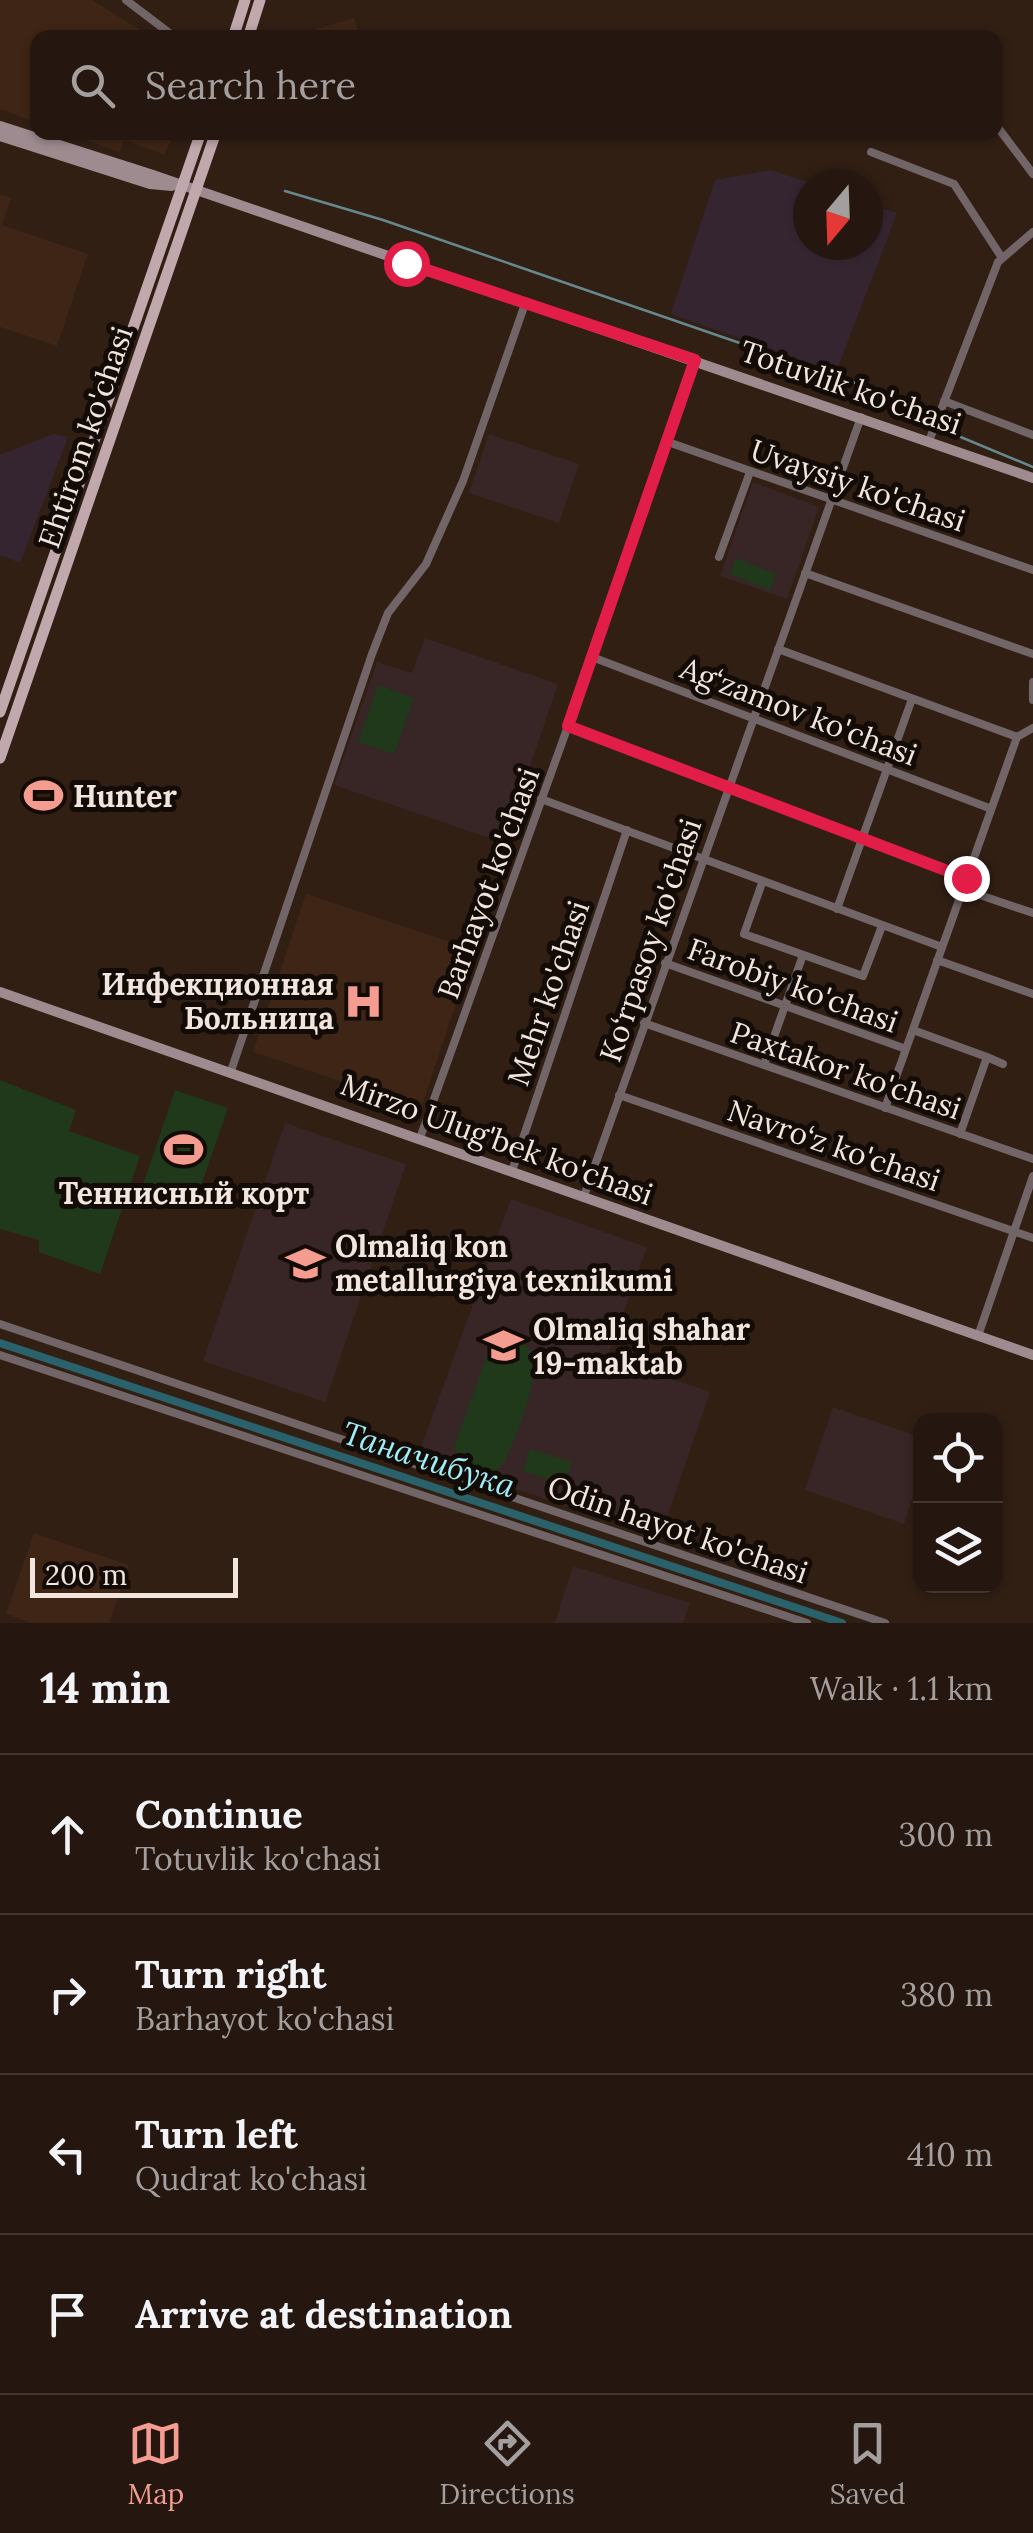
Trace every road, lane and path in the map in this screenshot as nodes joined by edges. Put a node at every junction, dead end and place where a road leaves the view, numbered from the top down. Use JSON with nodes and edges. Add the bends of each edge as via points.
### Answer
{"nodes":[{"id":1,"x":126,"y":0,"type":"edge"},
{"id":2,"x":245,"y":0,"type":"edge"},
{"id":3,"x":260,"y":0,"type":"edge"},
{"id":4,"x":165,"y":30,"type":"edge"},
{"id":5,"x":236,"y":30,"type":"edge"},
{"id":6,"x":251,"y":30,"type":"edge"},
{"id":7,"x":0,"y":126,"type":"edge"},
{"id":8,"x":1003,"y":134,"type":"edge"},
{"id":9,"x":0,"y":136,"type":"edge"},
{"id":10,"x":30,"y":136,"type":"edge"},
{"id":11,"x":41,"y":140,"type":"edge"},
{"id":12,"x":198,"y":140,"type":"edge"},
{"id":13,"x":213,"y":140,"type":"edge"},
{"id":14,"x":871,"y":152,"type":"dead end"},
{"id":15,"x":1033,"y":174,"type":"edge"},
{"id":16,"x":183,"y":188,"type":"junction"},
{"id":17,"x":197,"y":192,"type":"junction"},
{"id":18,"x":1033,"y":232,"type":"edge"},
{"id":19,"x":1002,"y":258,"type":"junction"},
{"id":20,"x":525,"y":304,"type":"junction"},
{"id":21,"x":695,"y":360,"type":"junction"},
{"id":22,"x":944,"y":404,"type":"junction"},
{"id":23,"x":860,"y":417,"type":"junction"},
{"id":24,"x":1033,"y":435,"type":"edge"},
{"id":25,"x":930,"y":441,"type":"junction"},
{"id":26,"x":668,"y":442,"type":"junction"},
{"id":27,"x":750,"y":472,"type":"junction"},
{"id":28,"x":1033,"y":478,"type":"edge"},
{"id":29,"x":830,"y":501,"type":"junction"},
{"id":30,"x":719,"y":557,"type":"dead end"},
{"id":31,"x":1033,"y":570,"type":"edge"},
{"id":32,"x":805,"y":573,"type":"junction"},
{"id":33,"x":778,"y":649,"type":"junction"},
{"id":34,"x":1033,"y":654,"type":"edge"},
{"id":35,"x":592,"y":657,"type":"junction"},
{"id":36,"x":1033,"y":682,"type":"edge"},
{"id":37,"x":912,"y":699,"type":"junction"},
{"id":38,"x":1033,"y":700,"type":"edge"},
{"id":39,"x":0,"y":712,"type":"edge"},
{"id":40,"x":753,"y":718,"type":"junction"},
{"id":41,"x":568,"y":726,"type":"junction"},
{"id":42,"x":1033,"y":728,"type":"edge"},
{"id":43,"x":1017,"y":737,"type":"junction"},
{"id":44,"x":0,"y":758,"type":"edge"},
{"id":45,"x":888,"y":768,"type":"junction"},
{"id":46,"x":728,"y":787,"type":"junction"},
{"id":47,"x":542,"y":799,"type":"junction"},
{"id":48,"x":989,"y":808,"type":"junction"},
{"id":49,"x":627,"y":830,"type":"junction"},
{"id":50,"x":862,"y":836,"type":"junction"},
{"id":51,"x":702,"y":860,"type":"junction"},
{"id":52,"x":966,"y":878,"type":"junction"},
{"id":53,"x":762,"y":883,"type":"junction"},
{"id":54,"x":962,"y":888,"type":"junction"},
{"id":55,"x":836,"y":909,"type":"junction"},
{"id":56,"x":1033,"y":913,"type":"edge"},
{"id":57,"x":882,"y":926,"type":"junction"},
{"id":58,"x":942,"y":948,"type":"junction"},
{"id":59,"x":802,"y":955,"type":"junction"},
{"id":60,"x":937,"y":960,"type":"junction"},
{"id":61,"x":665,"y":963,"type":"junction"},
{"id":62,"x":0,"y":992,"type":"edge"},
{"id":63,"x":1033,"y":994,"type":"edge"},
{"id":64,"x":786,"y":1005,"type":"junction"},
{"id":65,"x":644,"y":1023,"type":"junction"},
{"id":66,"x":912,"y":1030,"type":"junction"},
{"id":67,"x":906,"y":1049,"type":"junction"},
{"id":68,"x":986,"y":1058,"type":"junction"},
{"id":69,"x":1003,"y":1064,"type":"dead end"},
{"id":70,"x":764,"y":1065,"type":"junction"},
{"id":71,"x":232,"y":1071,"type":"junction"},
{"id":72,"x":620,"y":1095,"type":"junction"},
{"id":73,"x":885,"y":1108,"type":"junction"},
{"id":74,"x":960,"y":1134,"type":"junction"},
{"id":75,"x":420,"y":1138,"type":"junction"},
{"id":76,"x":1033,"y":1159,"type":"edge"},
{"id":77,"x":512,"y":1171,"type":"junction"},
{"id":78,"x":1033,"y":1176,"type":"edge"},
{"id":79,"x":584,"y":1196,"type":"junction"},
{"id":80,"x":1014,"y":1231,"type":"junction"},
{"id":81,"x":1033,"y":1238,"type":"edge"},
{"id":82,"x":0,"y":1324,"type":"edge"},
{"id":83,"x":978,"y":1336,"type":"junction"},
{"id":84,"x":0,"y":1355,"type":"edge"},
{"id":85,"x":1033,"y":1355,"type":"edge"},
{"id":86,"x":807,"y":1623,"type":"edge"},
{"id":87,"x":886,"y":1623,"type":"edge"}],
"edges":[{"from":1,"to":4,"type":"street"},
{"from":2,"to":5,"type":"main road"},
{"from":3,"to":6,"type":"main road"},
{"from":7,"to":10,"type":"main road"},
{"from":8,"to":15,"type":"street"},
{"from":9,"to":16,"type":"main road","via":[[150,184]]},
{"from":11,"to":16,"type":"main road"},
{"from":12,"to":16,"type":"main road","name":"Ehtirom ko'chasi"},
{"from":13,"to":17,"type":"main road","name":"Ehtirom ko'chasi"},
{"from":14,"to":19,"type":"street","via":[[954,184]]},
{"from":16,"to":17,"type":"main road","name":"Totuvlik ko'chasi"},
{"from":16,"to":39,"type":"main road","name":"Ehtirom ko'chasi"},
{"from":17,"to":20,"type":"main road","name":"Totuvlik ko'chasi"},
{"from":17,"to":44,"type":"main road","name":"Ehtirom ko'chasi"},
{"from":18,"to":19,"type":"street"},
{"from":19,"to":22,"type":"street"},
{"from":20,"to":21,"type":"main road","name":"Totuvlik ko'chasi"},
{"from":20,"to":71,"type":"street","via":[[426,564],[388,614],[372,654]]},
{"from":21,"to":23,"type":"main road","name":"Totuvlik ko'chasi"},
{"from":21,"to":26,"type":"street","name":"Barhayot ko'chasi"},
{"from":22,"to":24,"type":"street"},
{"from":22,"to":25,"type":"street"},
{"from":23,"to":25,"type":"main road","name":"Totuvlik ko'chasi"},
{"from":23,"to":29,"type":"street","name":"Ko‘rpasoy ko'chasi"},
{"from":25,"to":28,"type":"main road","name":"Totuvlik ko'chasi"},
{"from":26,"to":27,"type":"street","name":"Uvaysiy ko'chasi"},
{"from":26,"to":35,"type":"street","name":"Barhayot ko'chasi"},
{"from":27,"to":29,"type":"street","name":"Uvaysiy ko'chasi"},
{"from":27,"to":30,"type":"street"},
{"from":29,"to":31,"type":"street","name":"Uvaysiy ko'chasi"},
{"from":29,"to":32,"type":"street","name":"Ko‘rpasoy ko'chasi"},
{"from":32,"to":33,"type":"street","name":"Ko‘rpasoy ko'chasi"},
{"from":32,"to":34,"type":"street"},
{"from":33,"to":37,"type":"street"},
{"from":33,"to":40,"type":"street","name":"Ko‘rpasoy ko'chasi"},
{"from":35,"to":40,"type":"street","name":"Ag‘zamov ko'chasi"},
{"from":35,"to":41,"type":"street","name":"Barhayot ko'chasi"},
{"from":36,"to":38,"type":"street"},
{"from":37,"to":43,"type":"street"},
{"from":37,"to":45,"type":"street"},
{"from":40,"to":45,"type":"street","name":"Ag‘zamov ko'chasi"},
{"from":40,"to":46,"type":"street","name":"Ko‘rpasoy ko'chasi"},
{"from":41,"to":46,"type":"street"},
{"from":41,"to":47,"type":"street","name":"Barhayot ko'chasi"},
{"from":42,"to":43,"type":"street"},
{"from":43,"to":48,"type":"street"},
{"from":45,"to":48,"type":"street","name":"Ag‘zamov ko'chasi"},
{"from":45,"to":50,"type":"street"},
{"from":46,"to":50,"type":"street"},
{"from":46,"to":51,"type":"street","name":"Ko‘rpasoy ko'chasi"},
{"from":47,"to":49,"type":"street"},
{"from":47,"to":75,"type":"street","name":"Barhayot ko'chasi"},
{"from":48,"to":52,"type":"street"},
{"from":49,"to":51,"type":"street"},
{"from":49,"to":77,"type":"street","name":"Mehr ko'chasi"},
{"from":50,"to":52,"type":"street"},
{"from":50,"to":55,"type":"street"},
{"from":51,"to":53,"type":"street"},
{"from":51,"to":61,"type":"street","name":"Ko‘rpasoy ko'chasi"},
{"from":52,"to":54,"type":"street"},
{"from":53,"to":55,"type":"street"},
{"from":53,"to":59,"type":"street","via":[[744,934]]},
{"from":54,"to":56,"type":"street"},
{"from":54,"to":58,"type":"street"},
{"from":55,"to":57,"type":"street"},
{"from":57,"to":58,"type":"street"},
{"from":57,"to":59,"type":"street","via":[[864,976]]},
{"from":58,"to":60,"type":"street"},
{"from":59,"to":64,"type":"street"},
{"from":60,"to":63,"type":"street"},
{"from":60,"to":66,"type":"street"},
{"from":61,"to":64,"type":"street","name":"Farobiy ko'chasi"},
{"from":61,"to":65,"type":"street","name":"Ko‘rpasoy ko'chasi"},
{"from":62,"to":71,"type":"main road","name":"Mirzo Ulug'bek ko'chasi"},
{"from":64,"to":67,"type":"street","name":"Farobiy ko'chasi"},
{"from":64,"to":70,"type":"street"},
{"from":65,"to":70,"type":"street","name":"Paxtakor ko'chasi"},
{"from":65,"to":72,"type":"street","name":"Ko‘rpasoy ko'chasi"},
{"from":66,"to":67,"type":"street"},
{"from":66,"to":68,"type":"street"},
{"from":67,"to":73,"type":"street"},
{"from":68,"to":69,"type":"street"},
{"from":68,"to":74,"type":"street"},
{"from":70,"to":73,"type":"street","name":"Paxtakor ko'chasi"},
{"from":71,"to":75,"type":"main road","name":"Mirzo Ulug'bek ko'chasi"},
{"from":72,"to":79,"type":"street","name":"Ko‘rpasoy ko'chasi"},
{"from":72,"to":80,"type":"street","name":"Navro‘z ko'chasi"},
{"from":73,"to":74,"type":"street","name":"Paxtakor ko'chasi"},
{"from":74,"to":76,"type":"street","name":"Paxtakor ko'chasi"},
{"from":75,"to":77,"type":"main road","name":"Mirzo Ulug'bek ko'chasi"},
{"from":77,"to":79,"type":"main road","name":"Mirzo Ulug'bek ko'chasi"},
{"from":78,"to":80,"type":"street"},
{"from":79,"to":83,"type":"main road","name":"Mirzo Ulug'bek ko'chasi"},
{"from":80,"to":81,"type":"street","name":"Navro‘z ko'chasi"},
{"from":80,"to":83,"type":"street"},
{"from":82,"to":87,"type":"street","name":"Odin hayot ko'chasi"},
{"from":83,"to":85,"type":"main road","name":"Mirzo Ulug'bek ko'chasi"},
{"from":84,"to":86,"type":"street","name":"Odin hayot ko'chasi"}]}
